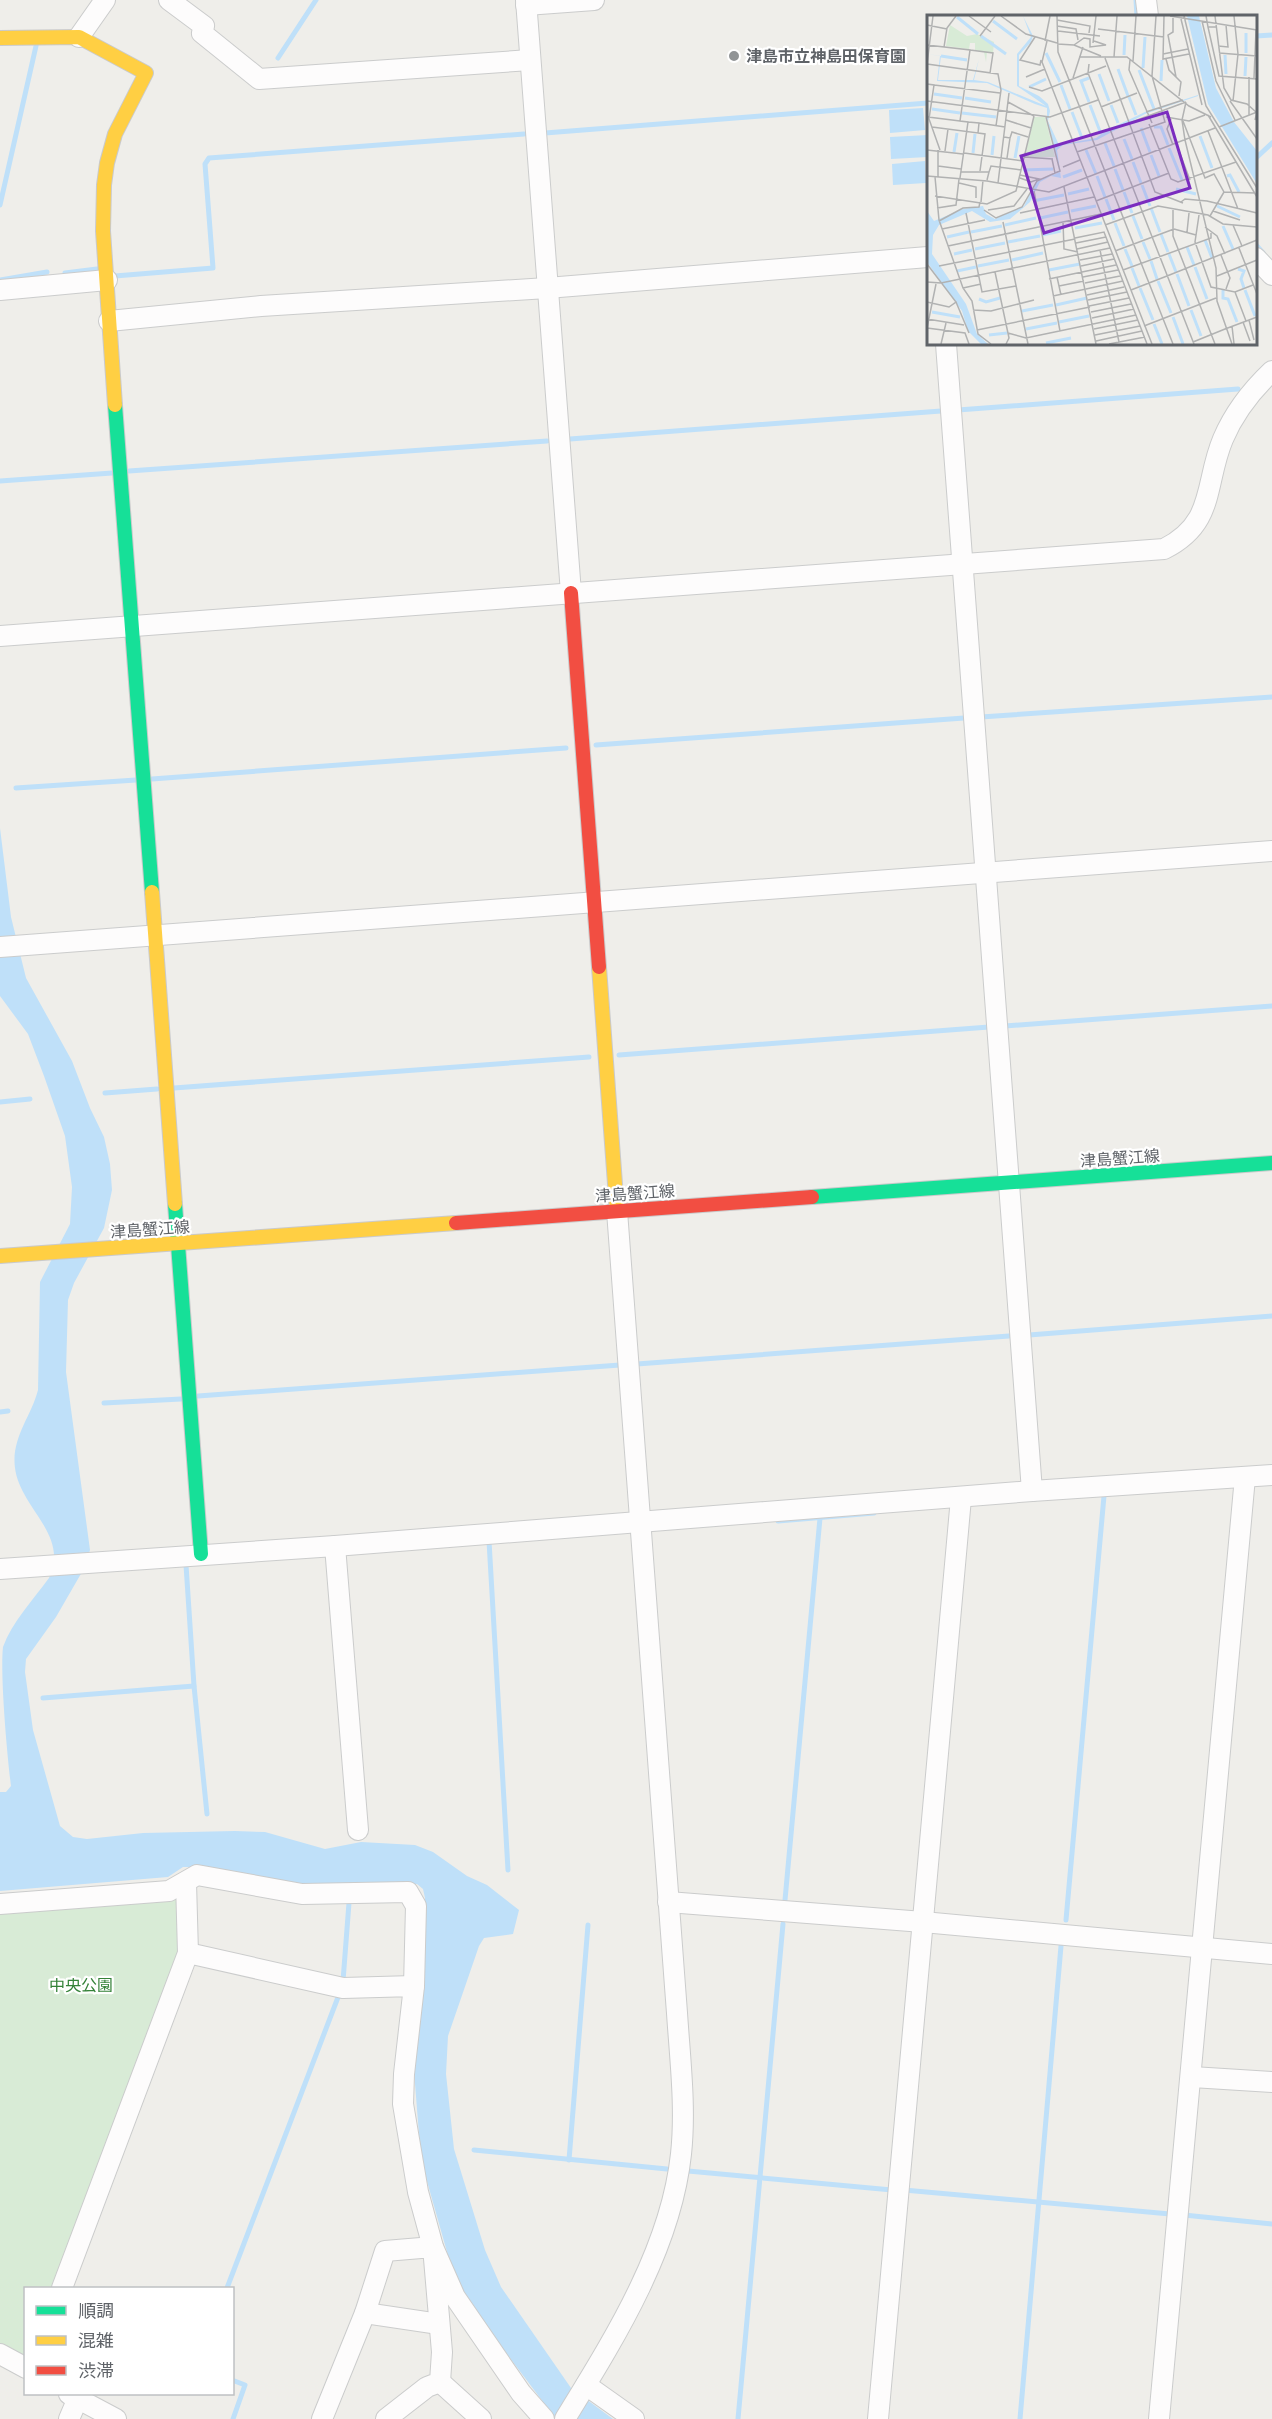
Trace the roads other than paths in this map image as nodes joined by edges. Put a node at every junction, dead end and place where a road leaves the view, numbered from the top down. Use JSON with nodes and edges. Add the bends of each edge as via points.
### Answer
{"nodes":[{"id":1,"x":105,"y":0,"type":"edge"},
{"id":2,"x":169,"y":0,"type":"edge"},
{"id":3,"x":594,"y":0,"type":"edge"},
{"id":4,"x":1146,"y":0,"type":"edge"},
{"id":5,"x":526,"y":2,"type":"edge"},
{"id":6,"x":1148,"y":15,"type":"edge"},
{"id":7,"x":79,"y":37,"type":"junction"},
{"id":8,"x":0,"y":38,"type":"edge"},
{"id":9,"x":530,"y":60,"type":"junction"},
{"id":10,"x":927,"y":257,"type":"edge"},
{"id":11,"x":1257,"y":259,"type":"edge"},
{"id":12,"x":1272,"y":275,"type":"edge"},
{"id":13,"x":107,"y":280,"type":"junction"},
{"id":14,"x":547,"y":288,"type":"junction"},
{"id":15,"x":0,"y":290,"type":"edge"},
{"id":16,"x":109,"y":321,"type":"junction"},
{"id":17,"x":946,"y":345,"type":"edge"},
{"id":18,"x":1272,"y":371,"type":"edge"},
{"id":19,"x":961,"y":565,"type":"junction"},
{"id":20,"x":571,"y":593,"type":"junction"},
{"id":21,"x":132,"y":626,"type":"junction"},
{"id":22,"x":0,"y":636,"type":"edge"},
{"id":23,"x":1272,"y":851,"type":"edge"},
{"id":24,"x":985,"y":873,"type":"junction"},
{"id":25,"x":594,"y":902,"type":"junction"},
{"id":26,"x":153,"y":933,"type":"junction"},
{"id":27,"x":0,"y":946,"type":"edge"},
{"id":28,"x":1272,"y":1163,"type":"edge"},
{"id":29,"x":1008,"y":1182,"type":"junction"},
{"id":30,"x":617,"y":1211,"type":"junction"},
{"id":31,"x":179,"y":1243,"type":"junction"},
{"id":32,"x":0,"y":1256,"type":"edge"},
{"id":33,"x":1272,"y":1475,"type":"edge"},
{"id":34,"x":1244,"y":1483,"type":"junction"},
{"id":35,"x":1032,"y":1491,"type":"junction"},
{"id":36,"x":961,"y":1503,"type":"junction"},
{"id":37,"x":639,"y":1521,"type":"junction"},
{"id":38,"x":335,"y":1546,"type":"junction"},
{"id":39,"x":201,"y":1554,"type":"junction"},
{"id":40,"x":0,"y":1569,"type":"edge"},
{"id":41,"x":358,"y":1830,"type":"dead end"},
{"id":42,"x":186,"y":1882,"type":"junction"},
{"id":43,"x":668,"y":1902,"type":"junction"},
{"id":44,"x":0,"y":1904,"type":"edge"},
{"id":45,"x":923,"y":1922,"type":"junction"},
{"id":46,"x":1202,"y":1948,"type":"junction"},
{"id":47,"x":188,"y":1953,"type":"junction"},
{"id":48,"x":1272,"y":1954,"type":"edge"},
{"id":49,"x":414,"y":1986,"type":"junction"},
{"id":50,"x":1192,"y":2076,"type":"junction"},
{"id":51,"x":1272,"y":2082,"type":"edge"},
{"id":52,"x":433,"y":2247,"type":"junction"},
{"id":53,"x":63,"y":2287,"type":"edge"},
{"id":54,"x":366,"y":2313,"type":"junction"},
{"id":55,"x":439,"y":2324,"type":"junction"},
{"id":56,"x":0,"y":2354,"type":"edge"},
{"id":57,"x":24,"y":2367,"type":"edge"},
{"id":58,"x":440,"y":2382,"type":"junction"},
{"id":59,"x":585,"y":2387,"type":"junction"},
{"id":60,"x":74,"y":2396,"type":"edge"},
{"id":61,"x":69,"y":2419,"type":"edge"},
{"id":62,"x":116,"y":2419,"type":"edge"},
{"id":63,"x":322,"y":2419,"type":"edge"},
{"id":64,"x":386,"y":2419,"type":"edge"},
{"id":65,"x":481,"y":2419,"type":"edge"},
{"id":66,"x":544,"y":2419,"type":"edge"},
{"id":67,"x":565,"y":2419,"type":"edge"},
{"id":68,"x":634,"y":2419,"type":"edge"},
{"id":69,"x":878,"y":2419,"type":"edge"},
{"id":70,"x":1160,"y":2419,"type":"edge"}],
"edges":[{"from":1,"to":7,"type":"street"},
{"from":2,"to":9,"type":"street","via":[[204,26],[202,33],[260,79]]},
{"from":3,"to":5,"type":"street"},
{"from":4,"to":6,"type":"street"},
{"from":5,"to":9,"type":"street"},
{"from":7,"to":8,"type":"street"},
{"from":7,"to":13,"type":"street","via":[[146,73],[112,142],[105,168]]},
{"from":9,"to":14,"type":"street"},
{"from":10,"to":14,"type":"street"},
{"from":11,"to":12,"type":"street"},
{"from":13,"to":15,"type":"street"},
{"from":13,"to":16,"type":"street"},
{"from":14,"to":16,"type":"street","via":[[261,306]]},
{"from":14,"to":20,"type":"street"},
{"from":16,"to":21,"type":"street"},
{"from":17,"to":19,"type":"street"},
{"from":18,"to":19,"type":"street","via":[[1250,392],[1223,439],[1204,510],[1182,540],[1164,549]]},
{"from":19,"to":20,"type":"street"},
{"from":19,"to":24,"type":"street"},
{"from":20,"to":21,"type":"street"},
{"from":20,"to":25,"type":"street"},
{"from":21,"to":22,"type":"street"},
{"from":21,"to":26,"type":"street"},
{"from":23,"to":24,"type":"street"},
{"from":24,"to":25,"type":"street"},
{"from":24,"to":29,"type":"street"},
{"from":25,"to":26,"type":"street"},
{"from":25,"to":30,"type":"street"},
{"from":26,"to":27,"type":"street"},
{"from":26,"to":31,"type":"street"},
{"from":28,"to":29,"type":"street","name":"津島蟹江線"},
{"from":29,"to":30,"type":"street","name":"津島蟹江線"},
{"from":29,"to":35,"type":"street"},
{"from":30,"to":31,"type":"street","name":"津島蟹江線"},
{"from":30,"to":37,"type":"street"},
{"from":31,"to":32,"type":"street","name":"津島蟹江線"},
{"from":31,"to":39,"type":"street"},
{"from":33,"to":34,"type":"street"},
{"from":34,"to":35,"type":"street"},
{"from":34,"to":46,"type":"street"},
{"from":35,"to":36,"type":"street"},
{"from":36,"to":37,"type":"street"},
{"from":36,"to":45,"type":"street"},
{"from":37,"to":38,"type":"street"},
{"from":37,"to":43,"type":"street"},
{"from":38,"to":39,"type":"street"},
{"from":38,"to":41,"type":"street"},
{"from":39,"to":40,"type":"street"},
{"from":42,"to":44,"type":"street","via":[[168,1891]]},
{"from":42,"to":47,"type":"street"},
{"from":42,"to":49,"type":"street","via":[[197,1875],[302,1894],[408,1892],[416,1906]]},
{"from":43,"to":45,"type":"street"},
{"from":43,"to":59,"type":"street","via":[[680,2060],[681,2154],[661,2240],[644,2280]]},
{"from":45,"to":46,"type":"street"},
{"from":45,"to":69,"type":"street"},
{"from":46,"to":48,"type":"street"},
{"from":46,"to":50,"type":"street"},
{"from":47,"to":49,"type":"street","via":[[342,1988]]},
{"from":47,"to":53,"type":"street"},
{"from":49,"to":52,"type":"street","via":[[403,2104],[418,2192]]},
{"from":50,"to":51,"type":"street"},
{"from":50,"to":70,"type":"street"},
{"from":52,"to":54,"type":"street","via":[[385,2251]]},
{"from":52,"to":55,"type":"street"},
{"from":52,"to":66,"type":"street","via":[[455,2296],[521,2393]]},
{"from":54,"to":55,"type":"street"},
{"from":54,"to":63,"type":"street"},
{"from":55,"to":58,"type":"street"},
{"from":56,"to":57,"type":"street"},
{"from":58,"to":64,"type":"street","via":[[427,2387]]},
{"from":58,"to":65,"type":"street"},
{"from":59,"to":67,"type":"street"},
{"from":59,"to":68,"type":"street"},
{"from":60,"to":61,"type":"street"},
{"from":60,"to":62,"type":"street"}]}
